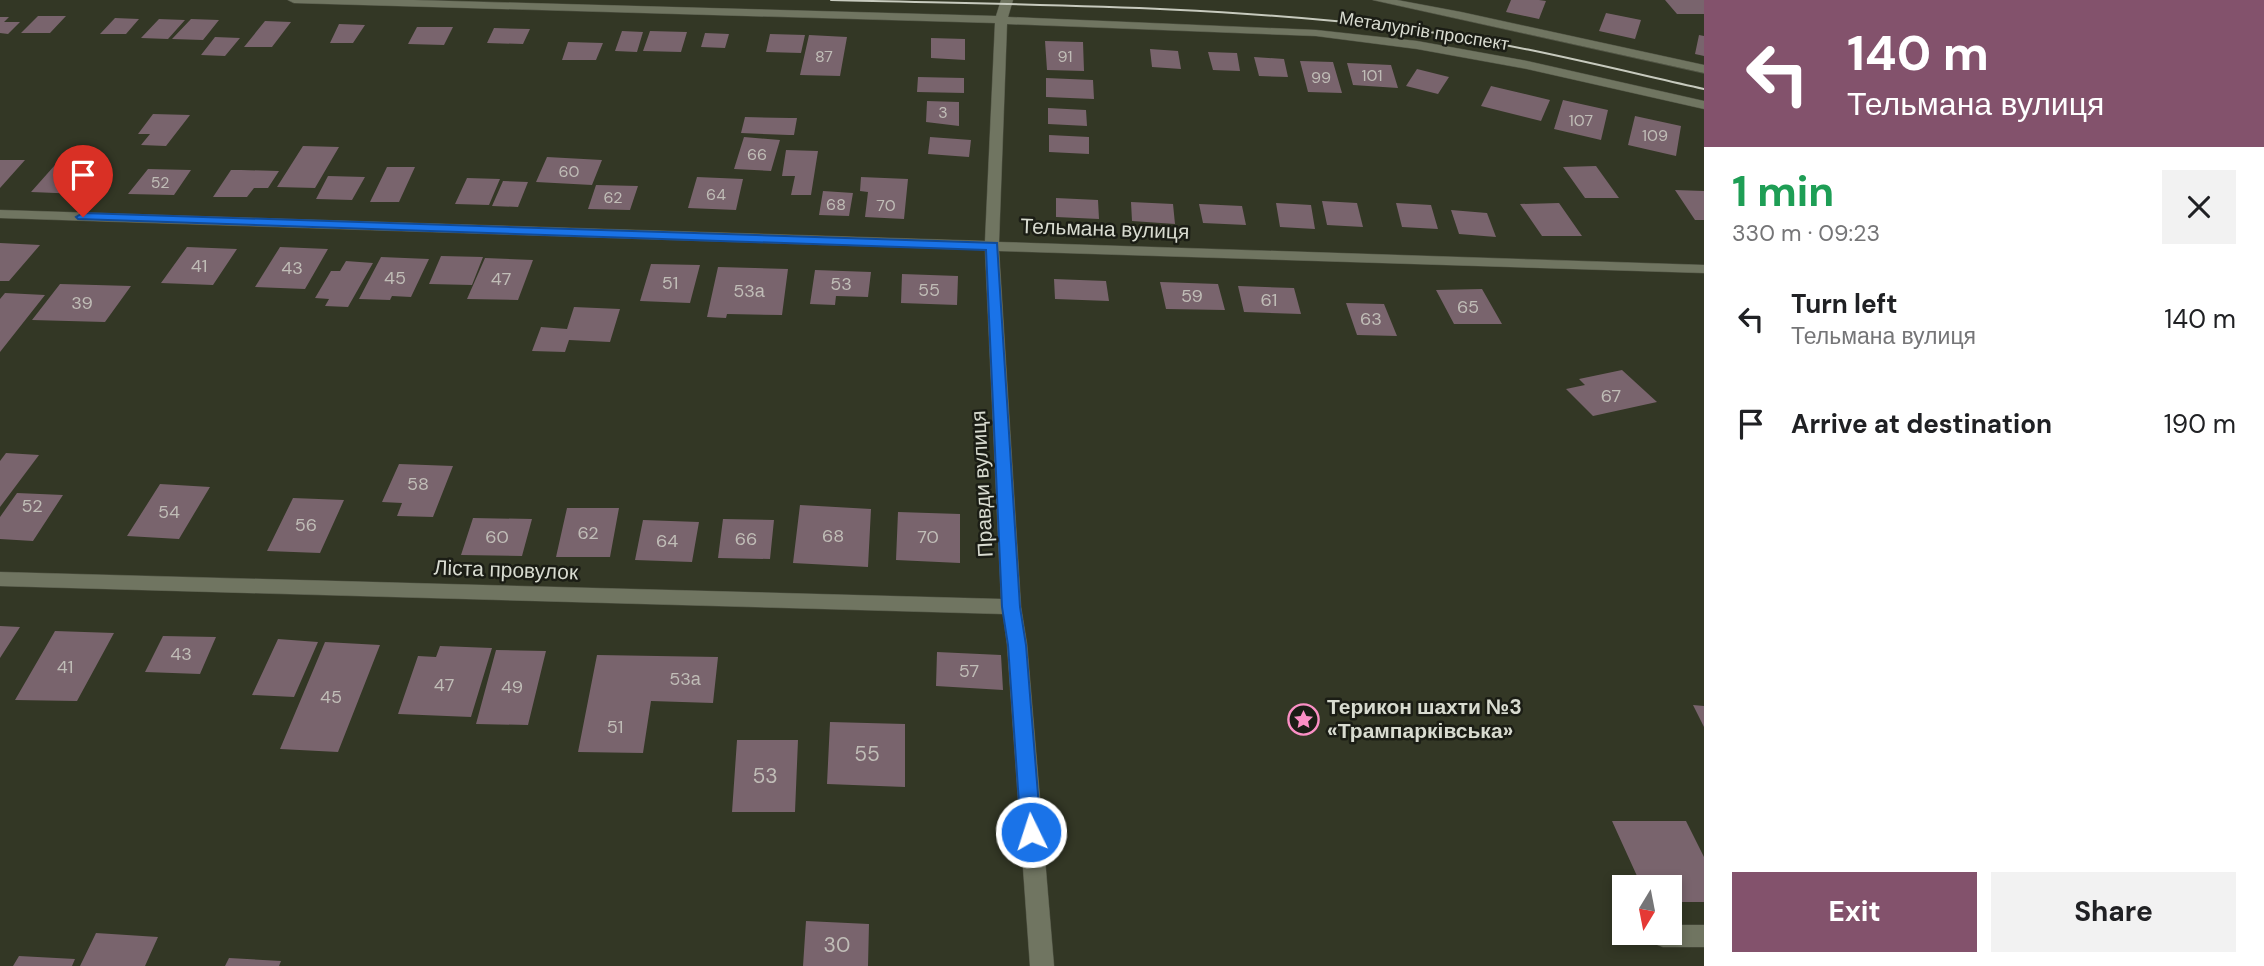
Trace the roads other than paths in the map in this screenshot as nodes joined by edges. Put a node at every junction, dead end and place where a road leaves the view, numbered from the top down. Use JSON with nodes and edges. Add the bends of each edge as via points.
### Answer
{"nodes":[{"id":1,"x":294,"y":0,"type":"edge"},
{"id":2,"x":1007,"y":0,"type":"edge"},
{"id":3,"x":1379,"y":0,"type":"edge"},
{"id":4,"x":1001,"y":20,"type":"junction"},
{"id":5,"x":1704,"y":69,"type":"edge"},
{"id":6,"x":1704,"y":105,"type":"edge"},
{"id":7,"x":0,"y":214,"type":"edge"},
{"id":8,"x":992,"y":246,"type":"junction"},
{"id":9,"x":1704,"y":269,"type":"edge"},
{"id":10,"x":0,"y":579,"type":"edge"},
{"id":11,"x":1011,"y":607,"type":"junction"},
{"id":12,"x":1682,"y":936,"type":"edge"},
{"id":13,"x":1704,"y":936,"type":"edge"},
{"id":14,"x":1042,"y":966,"type":"edge"}],
"edges":[{"from":1,"to":4,"type":"street","name":"Металургів проспект"},
{"from":2,"to":4,"type":"street","name":"Правди вулиця"},
{"from":3,"to":5,"type":"street"},
{"from":4,"to":6,"type":"street","name":"Металургів проспект","via":[[1316,33],[1418,45]]},
{"from":4,"to":8,"type":"street","name":"Правди вулиця"},
{"from":7,"to":8,"type":"street","name":"Тельмана вулиця"},
{"from":8,"to":9,"type":"street","name":"Тельмана вулиця"},
{"from":8,"to":11,"type":"street","name":"Правди вулиця"},
{"from":10,"to":11,"type":"street","name":"Ліста провулок"},
{"from":11,"to":14,"type":"street","name":"Правди вулиця"},
{"from":12,"to":13,"type":"street"}]}
